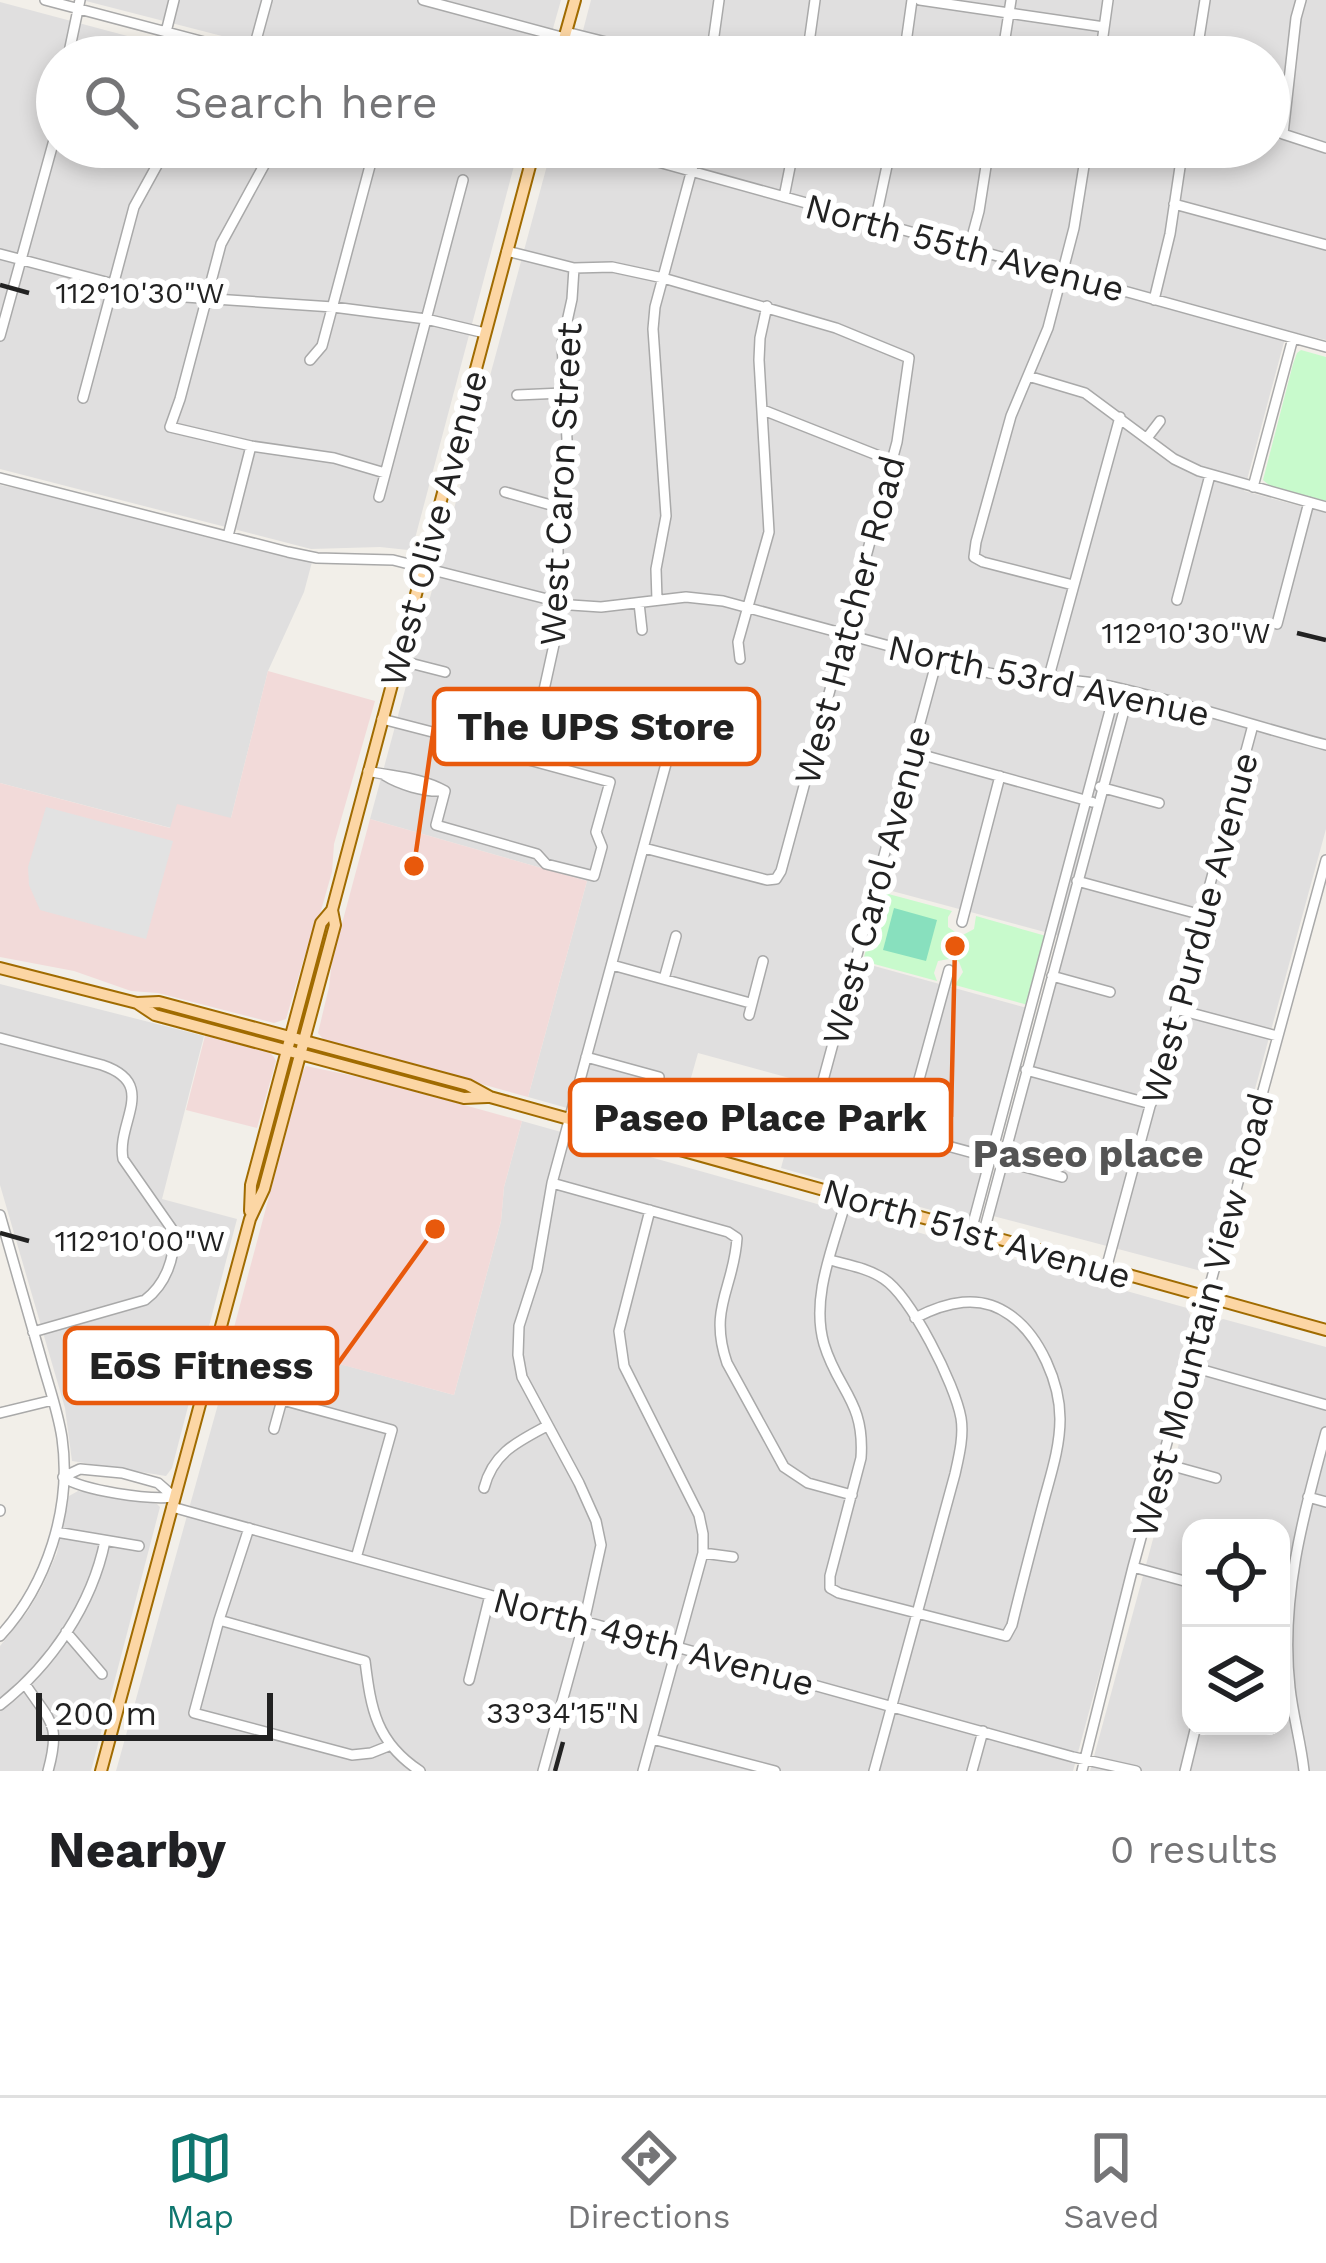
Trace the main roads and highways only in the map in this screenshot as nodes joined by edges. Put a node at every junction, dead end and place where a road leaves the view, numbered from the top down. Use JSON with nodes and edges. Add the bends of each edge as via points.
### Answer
{"nodes":[{"id":1,"x":575,"y":0,"type":"edge"},
{"id":2,"x":565,"y":36,"type":"edge"},
{"id":3,"x":529,"y":168,"type":"edge"},
{"id":4,"x":332,"y":910,"type":"junction"},
{"id":5,"x":0,"y":968,"type":"edge"},
{"id":6,"x":137,"y":1003,"type":"junction"},
{"id":7,"x":290,"y":1035,"type":"junction"},
{"id":8,"x":305,"y":1039,"type":"junction"},
{"id":9,"x":286,"y":1050,"type":"junction"},
{"id":10,"x":301,"y":1054,"type":"junction"},
{"id":11,"x":490,"y":1097,"type":"junction"},
{"id":12,"x":250,"y":1219,"type":"junction"},
{"id":13,"x":1325,"y":1327,"type":"edge"},
{"id":14,"x":101,"y":1771,"type":"edge"}],
"edges":[{"from":1,"to":2,"type":"main road"},
{"from":3,"to":4,"type":"main road","name":"West Olive Avenue"},
{"from":4,"to":7,"type":"main road","name":"West Olive Avenue","via":[[321,923]]},
{"from":4,"to":8,"type":"main road","name":"West Olive Avenue","via":[[335,925]]},
{"from":5,"to":6,"type":"main road","name":"North 51st Avenue"},
{"from":6,"to":7,"type":"main road","name":"North 51st Avenue"},
{"from":6,"to":9,"type":"main road","name":"North 51st Avenue","via":[[155,1015]]},
{"from":7,"to":8,"type":"main road","name":"North 51st Avenue"},
{"from":7,"to":9,"type":"main road","name":"West Olive Avenue"},
{"from":8,"to":10,"type":"main road","name":"West Olive Avenue"},
{"from":8,"to":11,"type":"main road","name":"North 51st Avenue"},
{"from":9,"to":10,"type":"main road","name":"North 51st Avenue"},
{"from":9,"to":12,"type":"main road","name":"West Olive Avenue","via":[[251,1185]]},
{"from":10,"to":11,"type":"main road","name":"North 51st Avenue","via":[[464,1098]]},
{"from":10,"to":12,"type":"main road","name":"West Olive Avenue"},
{"from":11,"to":13,"type":"main road","name":"North 51st Avenue"},
{"from":12,"to":14,"type":"main road","name":"West Olive Avenue"}]}
